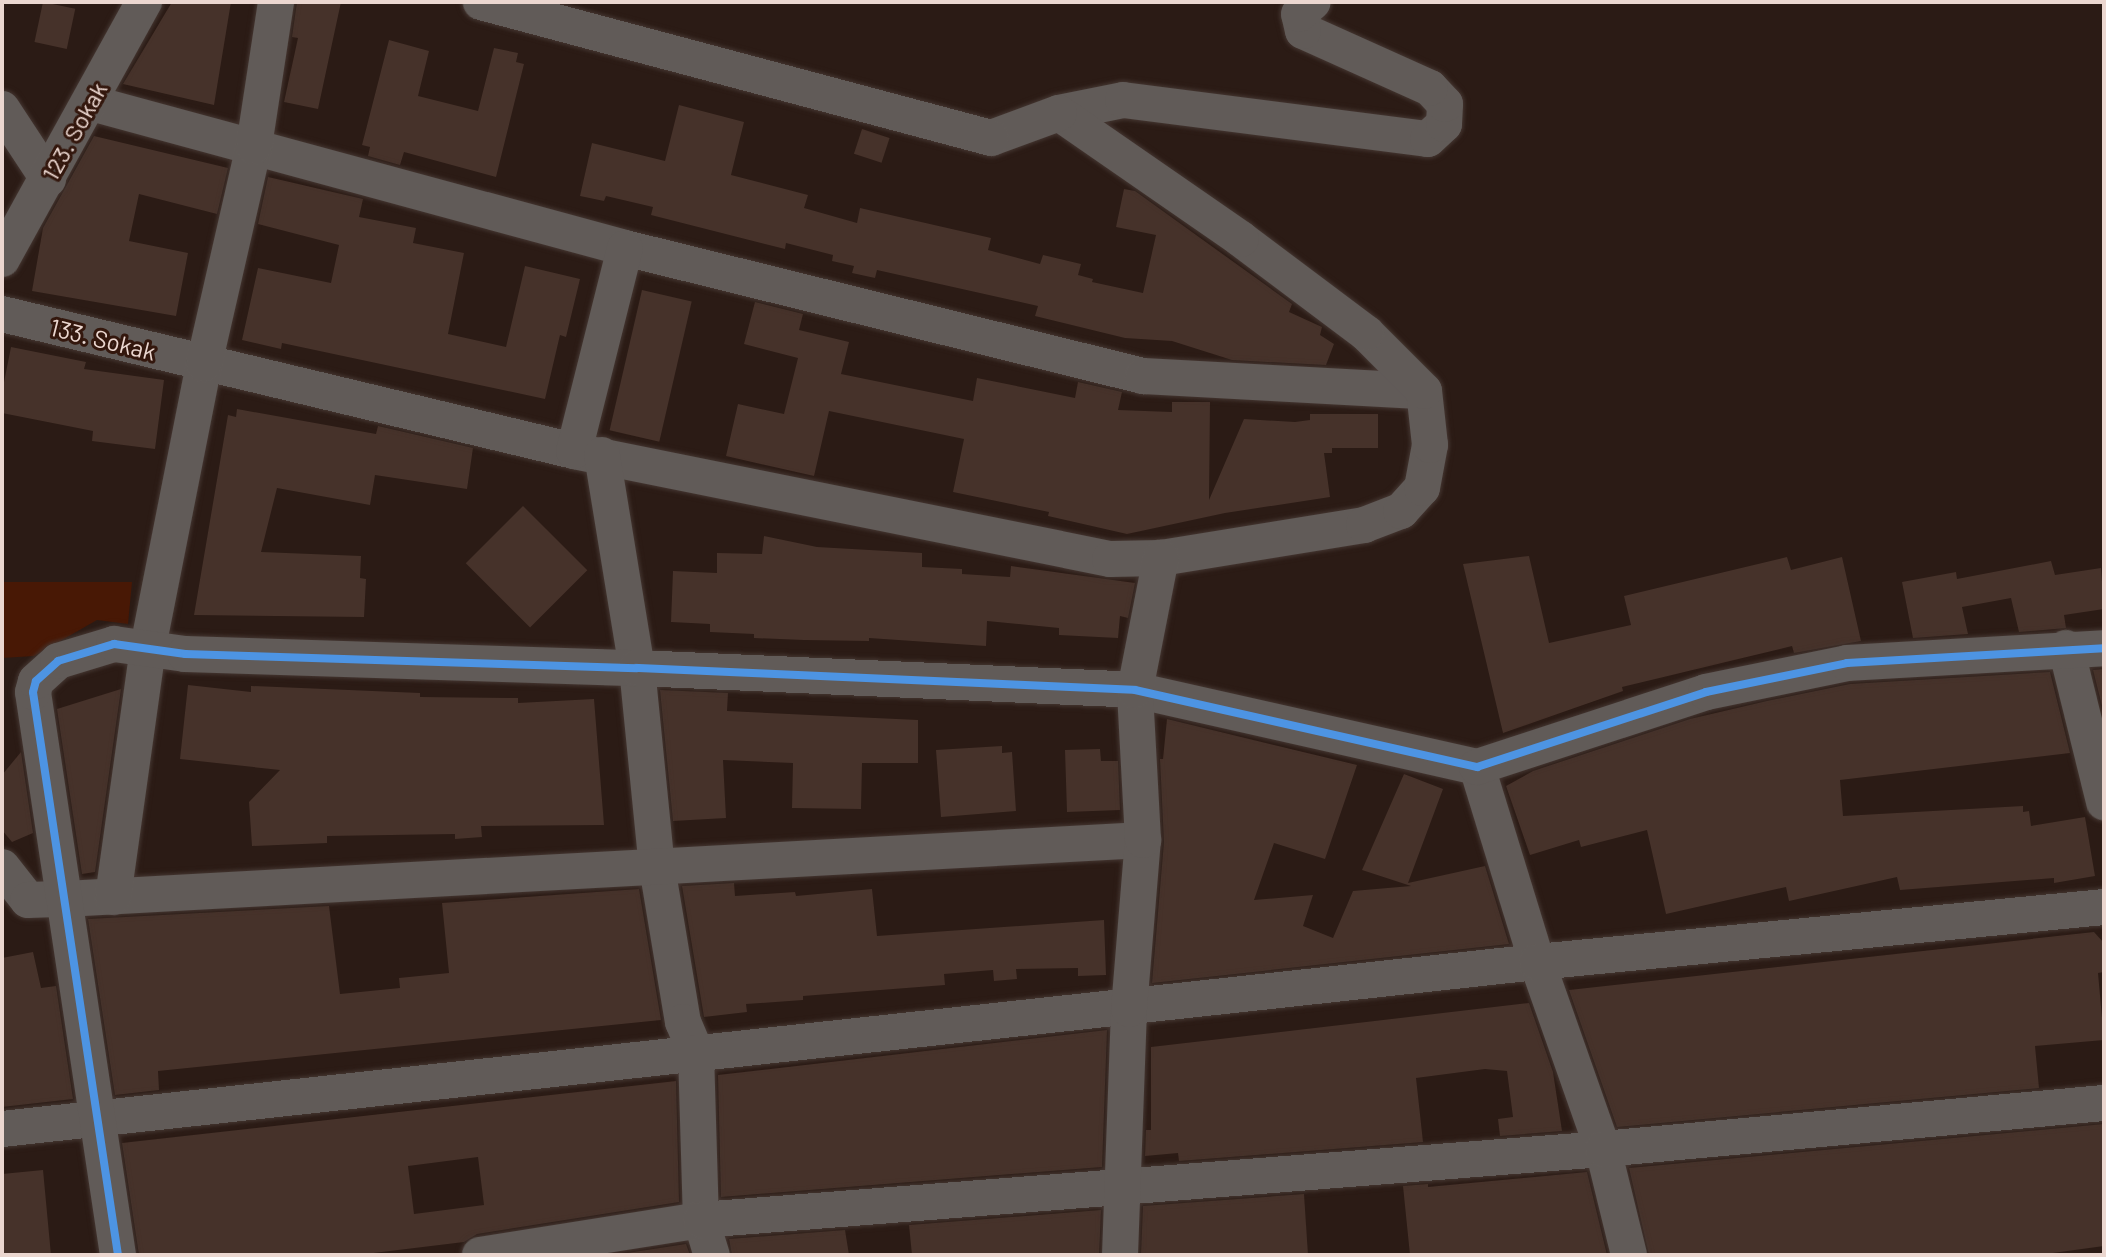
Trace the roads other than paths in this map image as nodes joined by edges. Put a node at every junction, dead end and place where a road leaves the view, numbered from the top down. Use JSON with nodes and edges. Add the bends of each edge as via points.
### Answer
{"nodes":[{"id":1,"x":144,"y":2,"type":"edge"},
{"id":2,"x":276,"y":2,"type":"edge"},
{"id":3,"x":481,"y":2,"type":"edge"},
{"id":4,"x":1313,"y":2,"type":"edge"},
{"id":5,"x":91,"y":103,"type":"junction"},
{"id":6,"x":2,"y":109,"type":"edge"},
{"id":7,"x":1059,"y":113,"type":"junction"},
{"id":8,"x":254,"y":146,"type":"junction"},
{"id":9,"x":48,"y":179,"type":"junction"},
{"id":10,"x":625,"y":248,"type":"junction"},
{"id":11,"x":2,"y":259,"type":"edge"},
{"id":12,"x":2,"y":314,"type":"edge"},
{"id":13,"x":204,"y":364,"type":"junction"},
{"id":14,"x":1424,"y":391,"type":"junction"},
{"id":15,"x":588,"y":453,"type":"junction"},
{"id":16,"x":1161,"y":558,"type":"junction"},
{"id":17,"x":148,"y":647,"type":"junction"},
{"id":18,"x":2066,"y":648,"type":"junction"},
{"id":19,"x":2104,"y":648,"type":"edge"},
{"id":20,"x":637,"y":668,"type":"junction"},
{"id":21,"x":1135,"y":690,"type":"junction"},
{"id":22,"x":1477,"y":767,"type":"junction"},
{"id":23,"x":2104,"y":802,"type":"edge"},
{"id":24,"x":1143,"y":840,"type":"junction"},
{"id":25,"x":2,"y":867,"type":"edge"},
{"id":26,"x":657,"y":867,"type":"junction"},
{"id":27,"x":113,"y":897,"type":"junction"},
{"id":28,"x":65,"y":899,"type":"junction"},
{"id":29,"x":2104,"y":907,"type":"edge"},
{"id":30,"x":1537,"y":962,"type":"junction"},
{"id":31,"x":1129,"y":1009,"type":"junction"},
{"id":32,"x":696,"y":1053,"type":"junction"},
{"id":33,"x":2104,"y":1103,"type":"edge"},
{"id":34,"x":98,"y":1118,"type":"junction"},
{"id":35,"x":2,"y":1129,"type":"edge"},
{"id":36,"x":1603,"y":1149,"type":"junction"},
{"id":37,"x":1122,"y":1186,"type":"junction"},
{"id":38,"x":701,"y":1220,"type":"junction"},
{"id":39,"x":118,"y":1255,"type":"edge"},
{"id":40,"x":480,"y":1255,"type":"edge"},
{"id":41,"x":712,"y":1255,"type":"edge"},
{"id":42,"x":1120,"y":1255,"type":"edge"},
{"id":43,"x":1629,"y":1255,"type":"edge"}],
"edges":[{"from":1,"to":5,"type":"street","name":"123. Sokak"},
{"from":2,"to":8,"type":"street"},
{"from":3,"to":7,"type":"street","via":[[991,138]]},
{"from":4,"to":7,"type":"street","via":[[1299,14],[1303,31],[1430,88],[1445,104],[1444,124],[1428,139],[1123,100]]},
{"from":5,"to":8,"type":"street"},
{"from":5,"to":9,"type":"street","name":"123. Sokak"},
{"from":6,"to":9,"type":"street"},
{"from":7,"to":14,"type":"street","via":[[1366,333]]},
{"from":8,"to":10,"type":"street"},
{"from":8,"to":13,"type":"street"},
{"from":9,"to":11,"type":"street","name":"123. Sokak"},
{"from":10,"to":14,"type":"street","via":[[1143,376]]},
{"from":10,"to":15,"type":"street"},
{"from":12,"to":13,"type":"street","name":"133. Sokak"},
{"from":13,"to":15,"type":"street","name":"133. Sokak"},
{"from":13,"to":17,"type":"street"},
{"from":14,"to":16,"type":"street","name":"133. Sokak","via":[[1430,445],[1422,488],[1401,511],[1364,525]]},
{"from":15,"to":16,"type":"street","name":"133. Sokak","via":[[1110,559]]},
{"from":15,"to":20,"type":"street"},
{"from":16,"to":21,"type":"street"},
{"from":17,"to":20,"type":"street","via":[[185,654]]},
{"from":17,"to":27,"type":"street"},
{"from":17,"to":28,"type":"street","via":[[114,644],[58,661],[36,681],[33,692]]},
{"from":18,"to":19,"type":"street"},
{"from":18,"to":22,"type":"street","via":[[1847,663],[1706,692]]},
{"from":18,"to":23,"type":"street"},
{"from":20,"to":21,"type":"street"},
{"from":20,"to":26,"type":"street"},
{"from":21,"to":22,"type":"street"},
{"from":21,"to":24,"type":"street"},
{"from":22,"to":30,"type":"street"},
{"from":24,"to":26,"type":"street"},
{"from":24,"to":31,"type":"street"},
{"from":25,"to":28,"type":"street","via":[[28,900]]},
{"from":26,"to":27,"type":"street"},
{"from":26,"to":32,"type":"street","via":[[683,1022]]},
{"from":27,"to":28,"type":"street"},
{"from":28,"to":34,"type":"street"},
{"from":29,"to":30,"type":"street"},
{"from":30,"to":31,"type":"street"},
{"from":30,"to":36,"type":"street"},
{"from":31,"to":32,"type":"street"},
{"from":31,"to":37,"type":"street"},
{"from":32,"to":34,"type":"street"},
{"from":32,"to":38,"type":"street"},
{"from":33,"to":36,"type":"street"},
{"from":34,"to":35,"type":"street"},
{"from":34,"to":39,"type":"street"},
{"from":36,"to":37,"type":"street"},
{"from":36,"to":43,"type":"street"},
{"from":37,"to":38,"type":"street"},
{"from":37,"to":42,"type":"street"},
{"from":38,"to":40,"type":"street"},
{"from":38,"to":41,"type":"street"}]}
